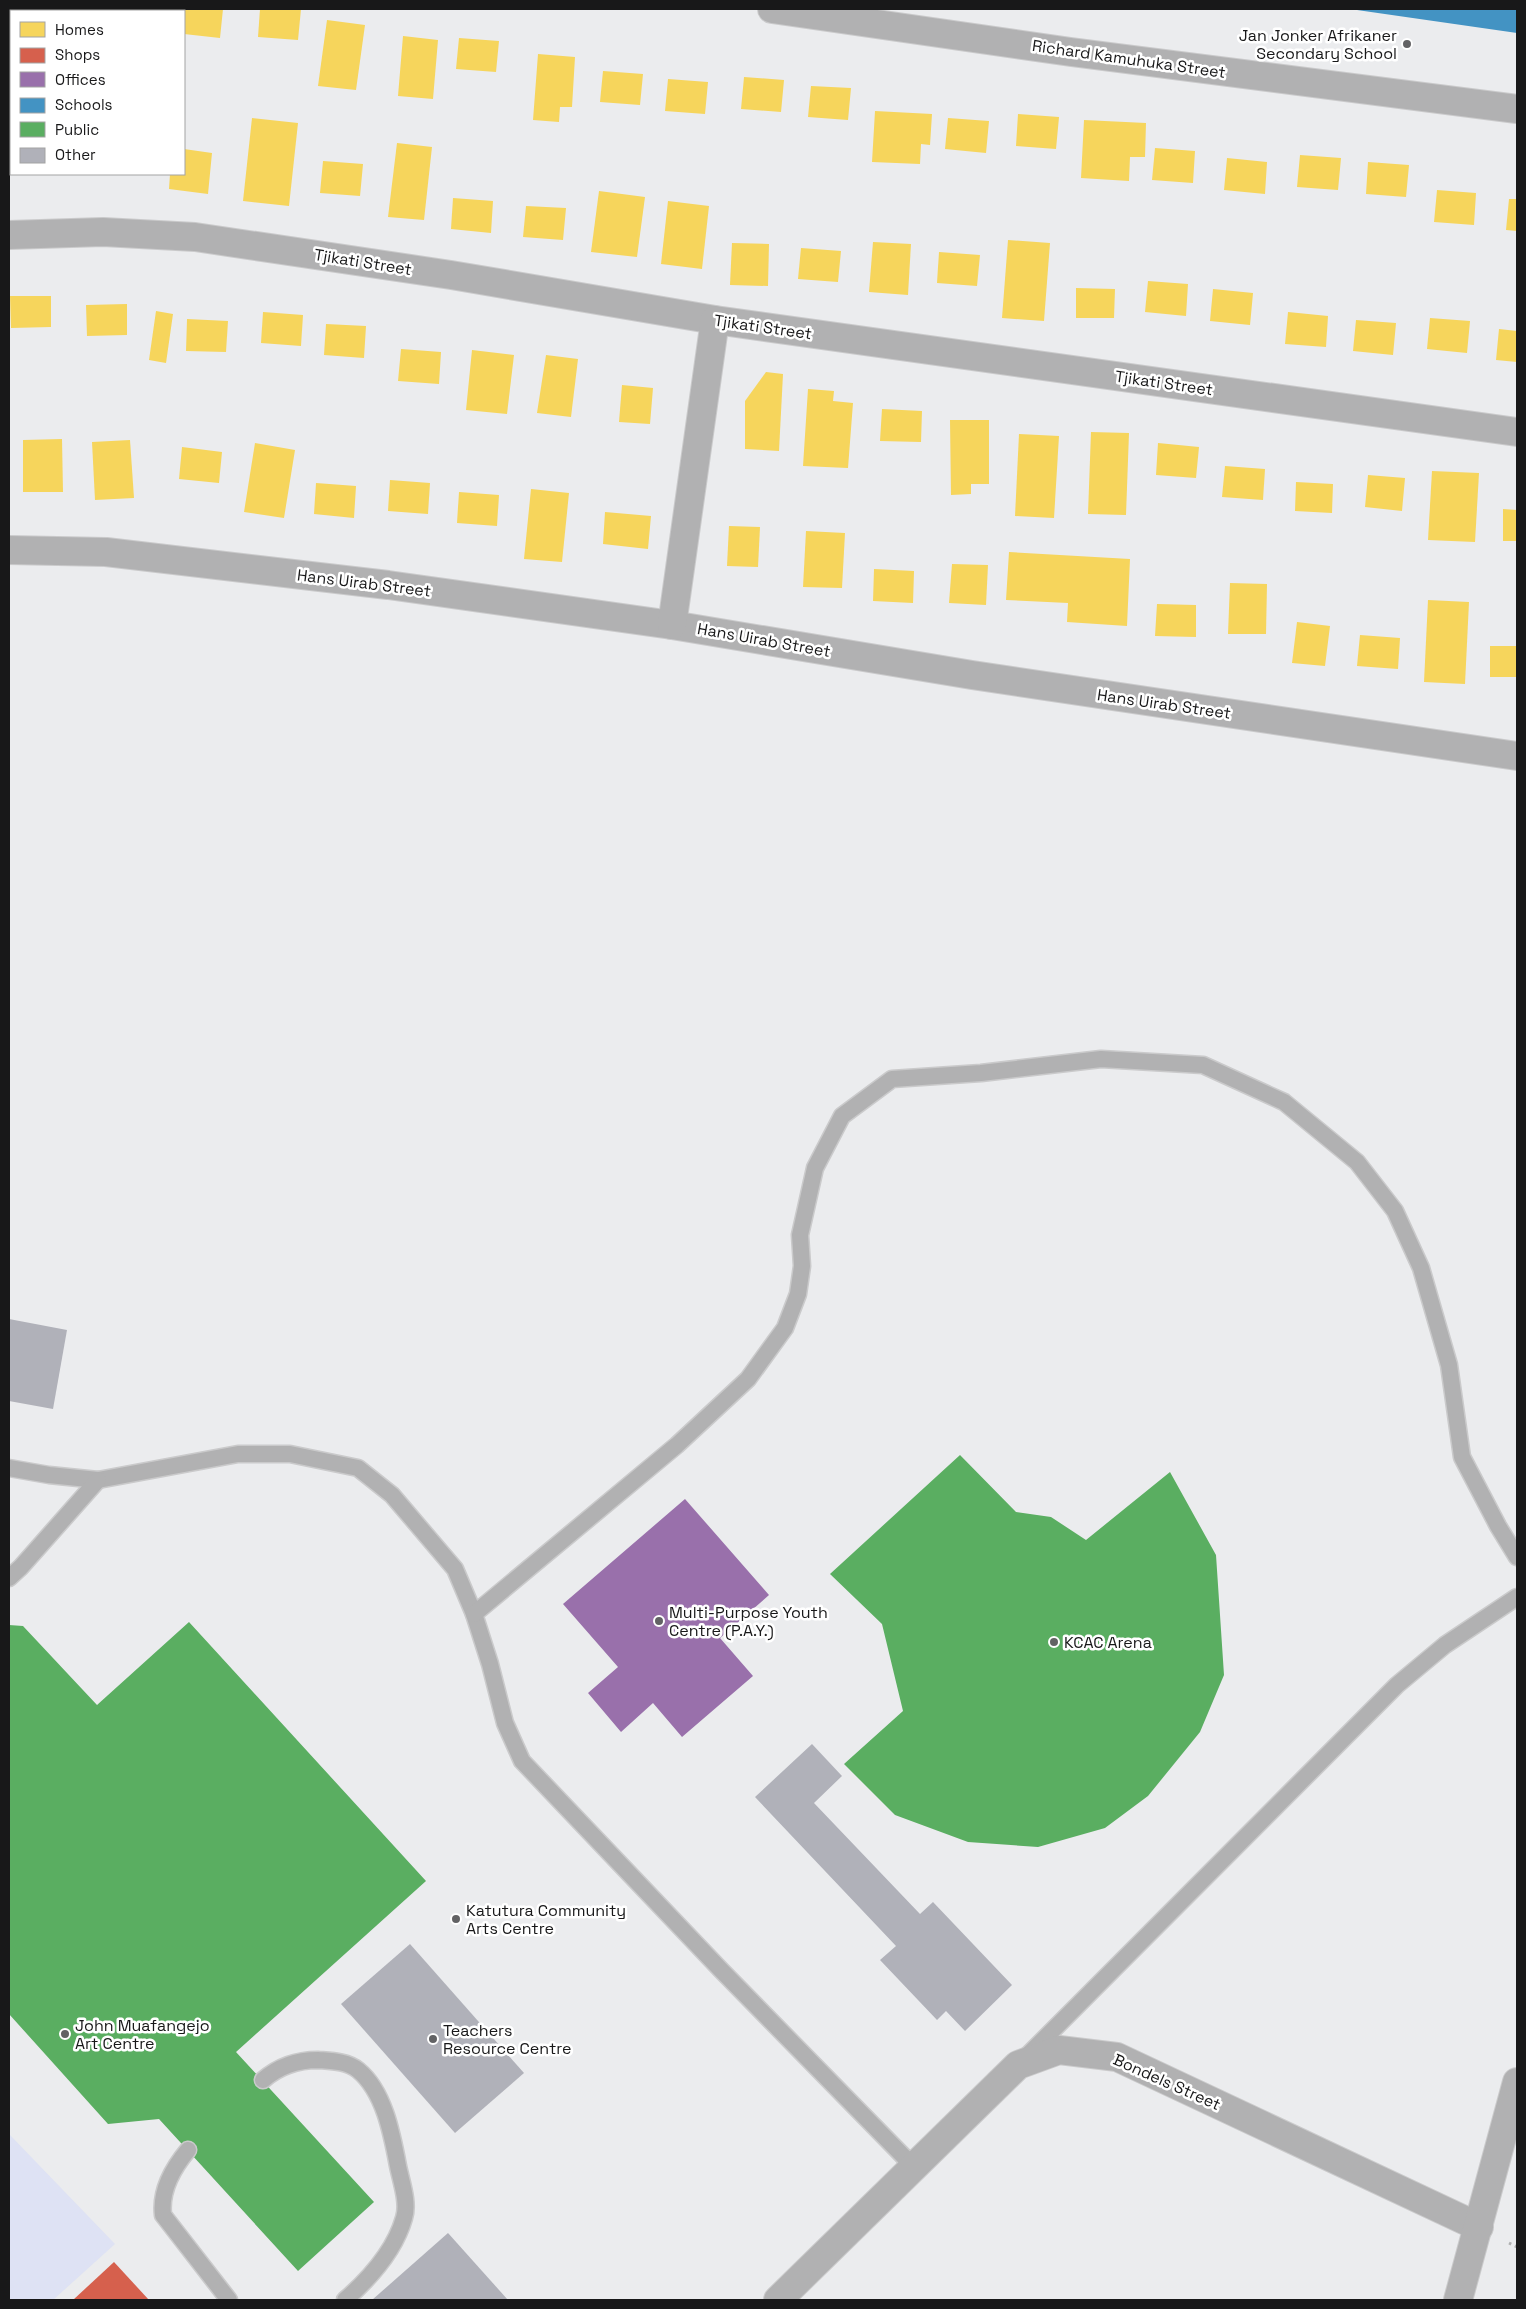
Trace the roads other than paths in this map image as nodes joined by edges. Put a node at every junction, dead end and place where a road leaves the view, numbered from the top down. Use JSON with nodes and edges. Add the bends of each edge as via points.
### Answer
{"nodes":[{"id":1,"x":772,"y":9,"type":"edge"},
{"id":2,"x":1517,"y":110,"type":"edge"},
{"id":3,"x":9,"y":235,"type":"edge"},
{"id":4,"x":715,"y":320,"type":"junction"},
{"id":5,"x":1517,"y":432,"type":"edge"},
{"id":6,"x":9,"y":550,"type":"edge"},
{"id":7,"x":672,"y":625,"type":"junction"},
{"id":8,"x":1517,"y":756,"type":"edge"},
{"id":9,"x":9,"y":1468,"type":"edge"},
{"id":10,"x":98,"y":1480,"type":"junction"},
{"id":11,"x":1517,"y":1557,"type":"edge"},
{"id":12,"x":9,"y":1578,"type":"edge"},
{"id":13,"x":1517,"y":1597,"type":"edge"},
{"id":14,"x":474,"y":1614,"type":"junction"},
{"id":15,"x":1018,"y":2065,"type":"junction"},
{"id":16,"x":263,"y":2080,"type":"dead end"},
{"id":17,"x":1517,"y":2082,"type":"edge"},
{"id":18,"x":188,"y":2150,"type":"dead end"},
{"id":19,"x":914,"y":2167,"type":"junction"},
{"id":20,"x":1479,"y":2228,"type":"junction"},
{"id":21,"x":229,"y":2300,"type":"edge"},
{"id":22,"x":345,"y":2300,"type":"edge"},
{"id":23,"x":778,"y":2300,"type":"edge"},
{"id":24,"x":1458,"y":2300,"type":"edge"}],
"edges":[{"from":1,"to":2,"type":"street","name":"Richard Kamuhuka Street"},
{"from":3,"to":4,"type":"street","name":"Tjikati Street","via":[[104,232],[195,237],[451,275]]},
{"from":4,"to":5,"type":"street","name":"Tjikati Street"},
{"from":4,"to":7,"type":"street"},
{"from":6,"to":7,"type":"street","name":"Hans Uirab Street","via":[[133,555],[388,585]]},
{"from":7,"to":8,"type":"street","name":"Hans Uirab Street","via":[[972,675]]},
{"from":9,"to":10,"type":"lane"},
{"from":10,"to":12,"type":"lane"},
{"from":10,"to":14,"type":"lane","via":[[238,1454],[290,1454],[358,1468],[392,1495],[456,1569]]},
{"from":11,"to":14,"type":"lane","via":[[1462,1458],[1449,1366],[1421,1268],[1395,1211],[1357,1162],[1284,1102],[1203,1064],[1101,1059],[981,1073],[892,1079],[842,1116],[815,1168],[800,1235],[802,1266],[798,1294],[785,1328],[753,1372],[678,1445]]},
{"from":13,"to":15,"type":"lane","via":[[1445,1645],[1397,1685]]},
{"from":14,"to":19,"type":"lane","via":[[505,1723],[522,1761]]},
{"from":15,"to":19,"type":"street","name":"Bondels Street"},
{"from":15,"to":20,"type":"street","name":"Bondels Street","via":[[1059,2050],[1117,2058]]},
{"from":16,"to":22,"type":"lane","via":[[292,2063],[336,2061],[357,2069],[373,2086],[380,2101],[397,2157],[405,2217],[396,2240],[362,2286]]},
{"from":17,"to":20,"type":"street"},
{"from":18,"to":21,"type":"lane","via":[[174,2167],[162,2205],[163,2215]]},
{"from":19,"to":23,"type":"street","name":"Bondels Street"},
{"from":20,"to":24,"type":"street"}]}
